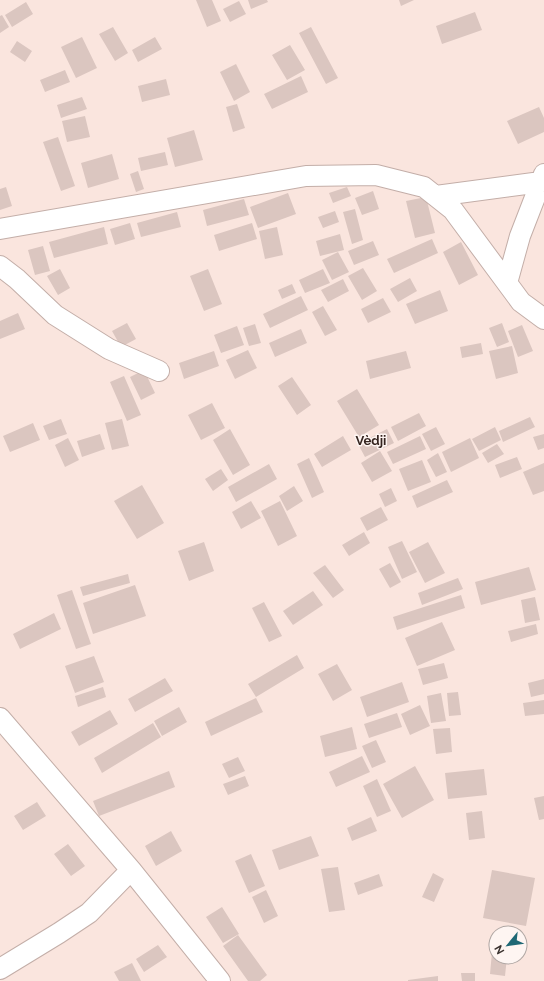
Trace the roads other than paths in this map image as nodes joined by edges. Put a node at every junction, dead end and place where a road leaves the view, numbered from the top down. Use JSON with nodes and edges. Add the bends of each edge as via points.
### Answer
{"nodes":[{"id":1,"x":543,"y":178,"type":"edge"},
{"id":2,"x":436,"y":196,"type":"junction"},
{"id":3,"x":0,"y":229,"type":"edge"},
{"id":4,"x":0,"y":266,"type":"edge"},
{"id":5,"x":507,"y":283,"type":"junction"},
{"id":6,"x":544,"y":319,"type":"edge"},
{"id":7,"x":159,"y":371,"type":"dead end"},
{"id":8,"x":0,"y":718,"type":"edge"},
{"id":9,"x":131,"y":870,"type":"junction"},
{"id":10,"x":0,"y":969,"type":"edge"},
{"id":11,"x":220,"y":981,"type":"edge"}],
"edges":[{"from":1,"to":2,"type":"street"},
{"from":1,"to":5,"type":"street","via":[[520,236]]},
{"from":2,"to":3,"type":"street","via":[[424,187],[376,175],[306,176]]},
{"from":2,"to":5,"type":"street","via":[[453,210]]},
{"from":4,"to":7,"type":"street","via":[[55,315],[109,349]]},
{"from":5,"to":6,"type":"street","via":[[521,302]]},
{"from":8,"to":9,"type":"street"},
{"from":9,"to":10,"type":"street","via":[[89,913]]},
{"from":9,"to":11,"type":"street"}]}
